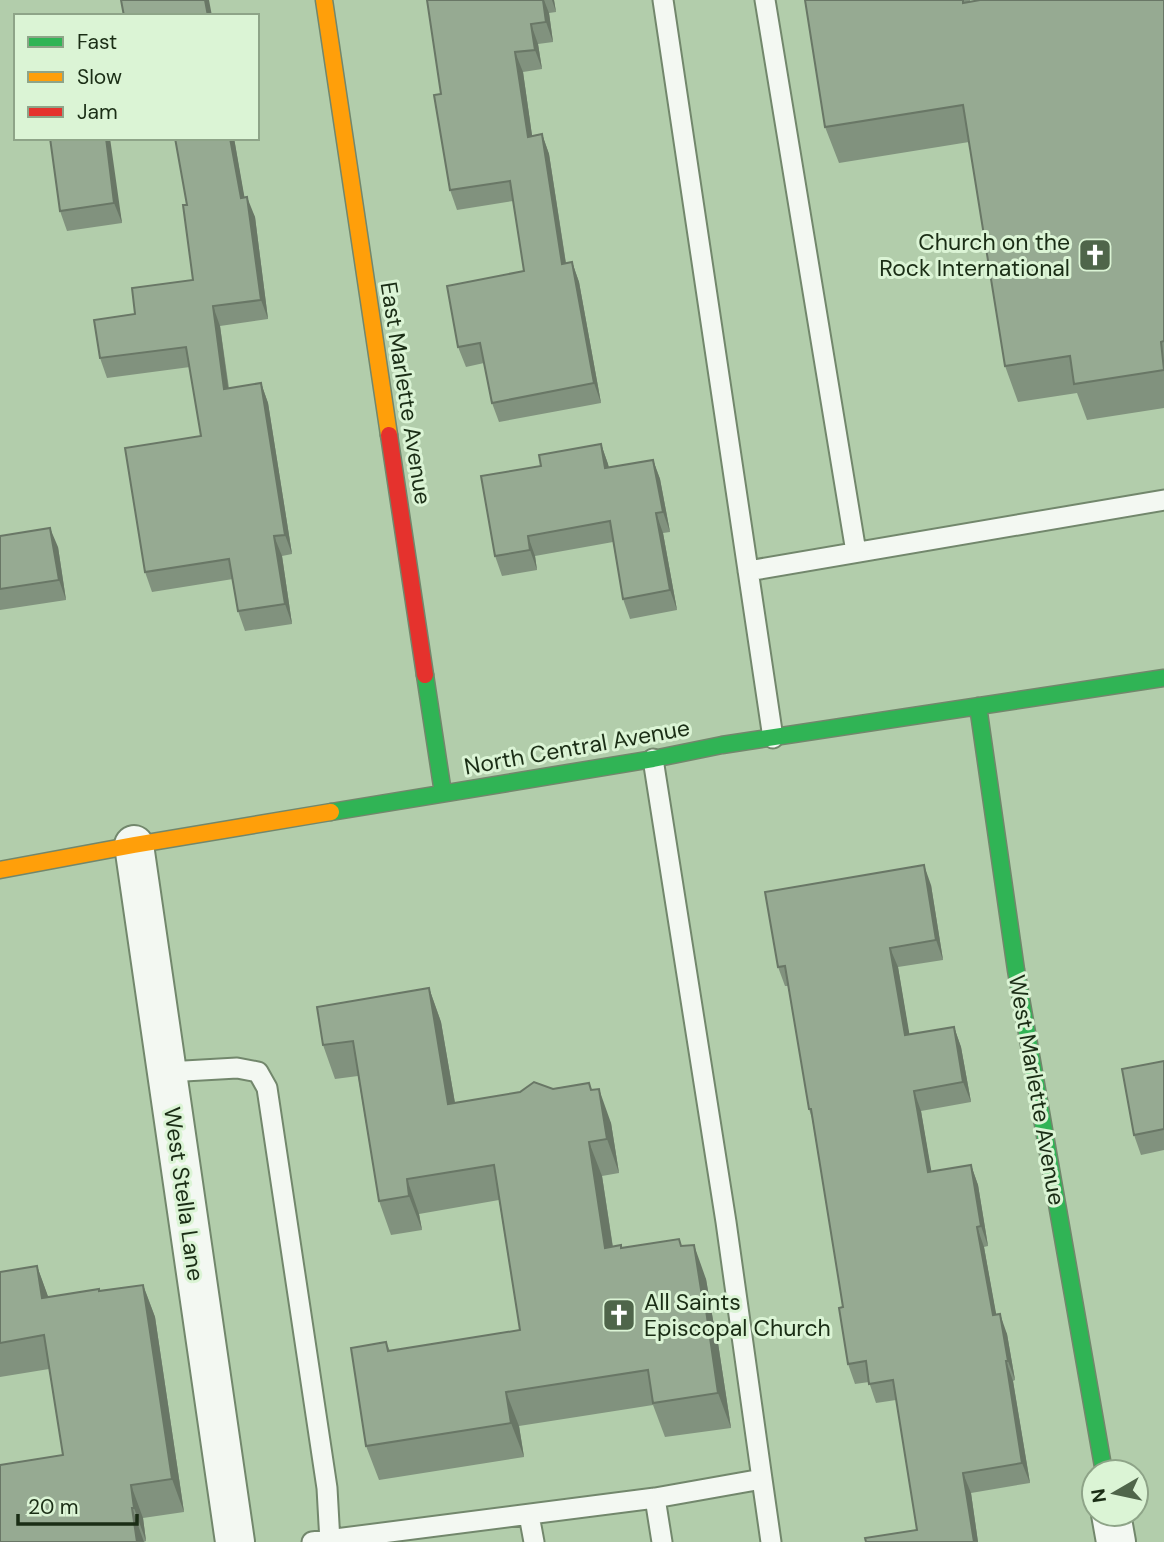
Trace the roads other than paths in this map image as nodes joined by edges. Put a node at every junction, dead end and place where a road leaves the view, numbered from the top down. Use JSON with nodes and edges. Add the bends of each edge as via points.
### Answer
{"nodes":[{"id":1,"x":324,"y":0,"type":"edge"},
{"id":2,"x":663,"y":0,"type":"edge"},
{"id":3,"x":765,"y":0,"type":"edge"},
{"id":4,"x":1164,"y":500,"type":"edge"},
{"id":5,"x":856,"y":552,"type":"junction"},
{"id":6,"x":748,"y":571,"type":"junction"},
{"id":7,"x":1164,"y":678,"type":"edge"},
{"id":8,"x":978,"y":706,"type":"junction"},
{"id":9,"x":773,"y":738,"type":"junction"},
{"id":10,"x":653,"y":759,"type":"junction"},
{"id":11,"x":443,"y":793,"type":"junction"},
{"id":12,"x":134,"y":845,"type":"junction"},
{"id":13,"x":0,"y":870,"type":"edge"},
{"id":14,"x":167,"y":1072,"type":"junction"},
{"id":15,"x":1102,"y":1458,"type":"edge"},
{"id":16,"x":762,"y":1479,"type":"junction"},
{"id":17,"x":655,"y":1498,"type":"junction"},
{"id":18,"x":530,"y":1515,"type":"junction"},
{"id":19,"x":324,"y":1541,"type":"edge"},
{"id":20,"x":235,"y":1542,"type":"edge"},
{"id":21,"x":534,"y":1542,"type":"edge"},
{"id":22,"x":662,"y":1542,"type":"edge"},
{"id":23,"x":771,"y":1542,"type":"edge"}],
"edges":[{"from":1,"to":11,"type":"street","name":"East Marlette Avenue"},
{"from":2,"to":6,"type":"lane"},
{"from":3,"to":5,"type":"lane"},
{"from":4,"to":5,"type":"lane"},
{"from":5,"to":6,"type":"lane"},
{"from":6,"to":9,"type":"lane"},
{"from":7,"to":8,"type":"street","name":"North Central Avenue"},
{"from":8,"to":9,"type":"street","name":"North Central Avenue"},
{"from":8,"to":15,"type":"street","name":"West Marlette Avenue","via":[[1016,971]]},
{"from":9,"to":10,"type":"street","name":"North Central Avenue"},
{"from":10,"to":11,"type":"street","name":"North Central Avenue"},
{"from":10,"to":16,"type":"lane"},
{"from":11,"to":12,"type":"street","name":"North Central Avenue"},
{"from":12,"to":13,"type":"street","name":"North Central Avenue"},
{"from":12,"to":14,"type":"street","name":"West Stella Lane"},
{"from":14,"to":19,"type":"lane","via":[[237,1068],[258,1072],[267,1088],[327,1488]]},
{"from":14,"to":20,"type":"street","name":"West Stella Lane"},
{"from":16,"to":17,"type":"lane"},
{"from":16,"to":23,"type":"lane"},
{"from":17,"to":18,"type":"lane"},
{"from":17,"to":22,"type":"lane"},
{"from":18,"to":19,"type":"lane"},
{"from":18,"to":21,"type":"lane"}]}
